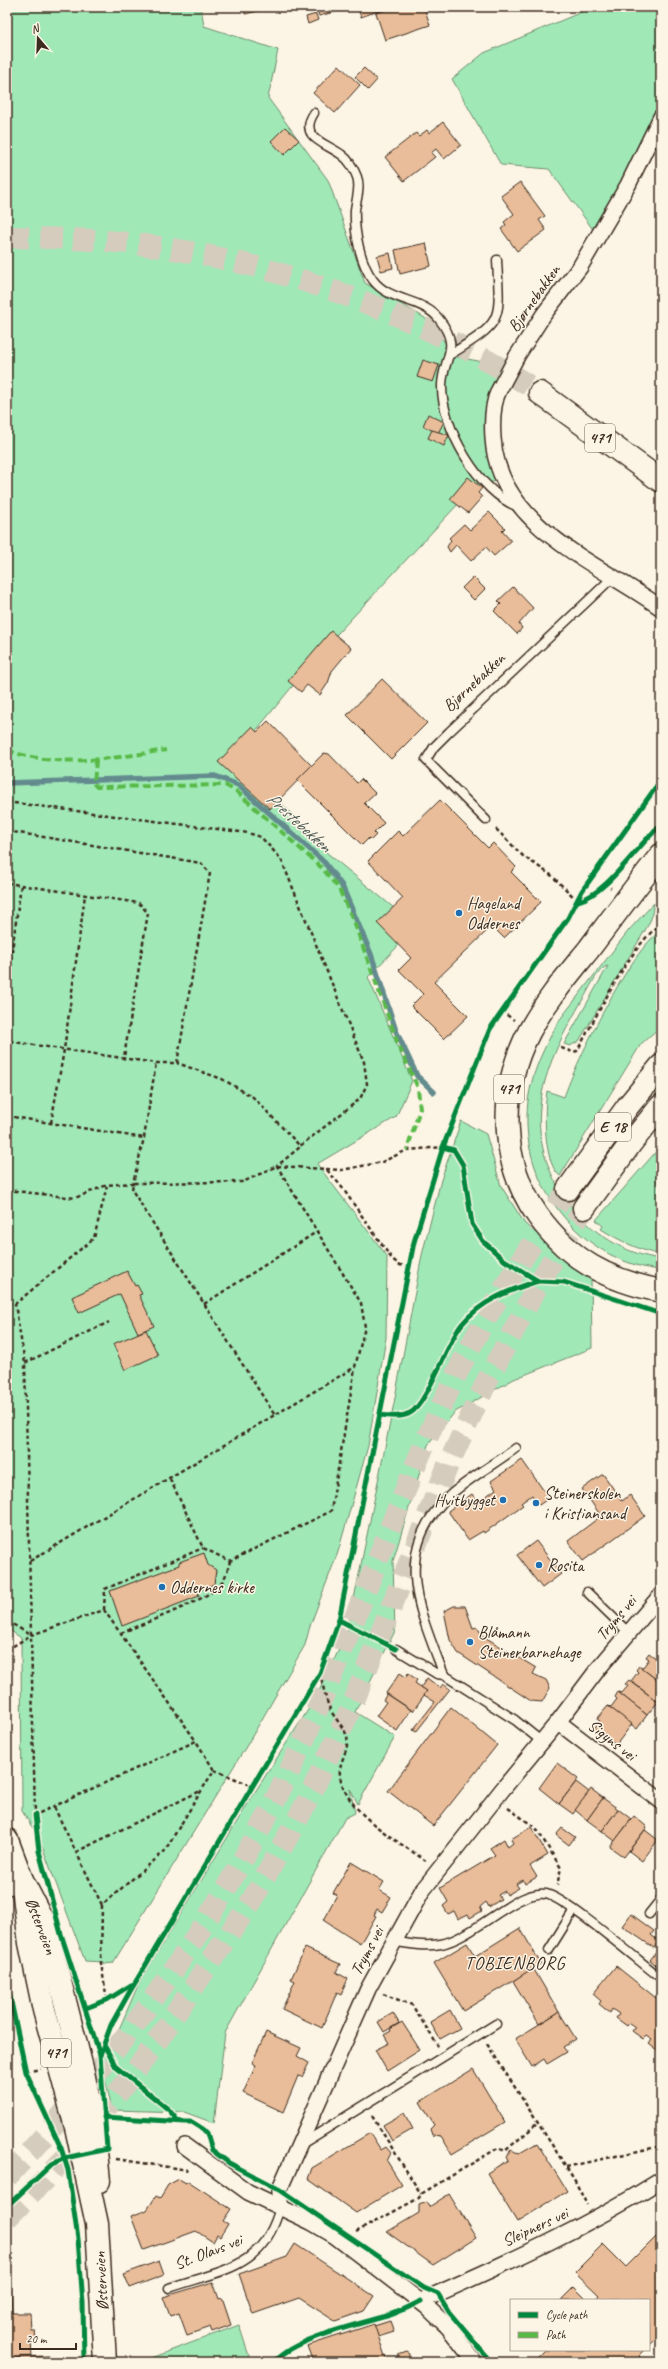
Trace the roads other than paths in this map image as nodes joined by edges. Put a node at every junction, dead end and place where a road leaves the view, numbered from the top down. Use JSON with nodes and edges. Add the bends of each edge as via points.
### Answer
{"nodes":[{"id":1,"x":314,"y":113,"type":"dead end"},
{"id":2,"x":661,"y":117,"type":"edge"},
{"id":3,"x":498,"y":260,"type":"dead end"},
{"id":4,"x":451,"y":354,"type":"junction"},
{"id":5,"x":661,"y":469,"type":"edge"},
{"id":6,"x":661,"y":481,"type":"edge"},
{"id":7,"x":522,"y":508,"type":"junction"},
{"id":8,"x":613,"y":577,"type":"junction"},
{"id":9,"x":661,"y":608,"type":"edge"},
{"id":10,"x":486,"y":820,"type":"road end"},
{"id":11,"x":657,"y":847,"type":"edge"},
{"id":12,"x":661,"y":875,"type":"edge"},
{"id":13,"x":661,"y":1066,"type":"edge"},
{"id":14,"x":661,"y":1106,"type":"edge"},
{"id":15,"x":568,"y":1189,"type":"tunnel mouth"},
{"id":16,"x":584,"y":1208,"type":"tunnel mouth"},
{"id":17,"x":661,"y":1278,"type":"edge"},
{"id":18,"x":661,"y":1291,"type":"edge"},
{"id":19,"x":516,"y":1448,"type":"dead end"},
{"id":20,"x":586,"y":1592,"type":"dead end"},
{"id":21,"x":661,"y":1595,"type":"edge"},
{"id":22,"x":628,"y":1632,"type":"junction"},
{"id":23,"x":396,"y":1649,"type":"dead end"},
{"id":24,"x":444,"y":1675,"type":"junction"},
{"id":25,"x":558,"y":1722,"type":"junction"},
{"id":26,"x":541,"y":1741,"type":"junction"},
{"id":27,"x":661,"y":1801,"type":"edge"},
{"id":28,"x":7,"y":1840,"type":"edge"},
{"id":29,"x":15,"y":1882,"type":"edge"},
{"id":30,"x":661,"y":1899,"type":"edge"},
{"id":31,"x":574,"y":1910,"type":"junction"},
{"id":32,"x":649,"y":1914,"type":"dead end"},
{"id":33,"x":393,"y":1941,"type":"junction"},
{"id":34,"x":549,"y":1950,"type":"dead end"},
{"id":35,"x":661,"y":1978,"type":"edge"},
{"id":36,"x":496,"y":2024,"type":"dead end"},
{"id":37,"x":185,"y":2146,"type":"dead end"},
{"id":38,"x":298,"y":2147,"type":"junction"},
{"id":39,"x":661,"y":2180,"type":"edge"},
{"id":40,"x":280,"y":2207,"type":"junction"},
{"id":41,"x":169,"y":2288,"type":"dead end"},
{"id":42,"x":421,"y":2301,"type":"junction"},
{"id":43,"x":105,"y":2362,"type":"edge"},
{"id":44,"x":475,"y":2362,"type":"edge"}],
"edges":[{"from":1,"to":4,"type":"lane","name":"Bjørnebakken","via":[[310,119],[309,131],[316,140],[342,155],[351,164],[358,178],[356,229],[359,246],[372,280],[384,291],[428,308],[440,320],[450,338]]},
{"from":2,"to":7,"type":"street","name":"Bjørnebakken","bridge":true,"via":[[628,185],[584,260],[544,314],[499,390],[492,425],[493,449],[509,491]]},
{"from":3,"to":4,"type":"lane","name":"Bjørnebakken","via":[[499,305],[496,319],[479,337]]},
{"from":4,"to":7,"type":"lane","name":"Bjørnebakken","via":[[442,385],[444,405],[451,426],[472,468],[484,483],[497,496]]},
{"from":5,"to":6,"type":"main road","number":"471","via":[[540,394]]},
{"from":7,"to":8,"type":"street","name":"Bjørnebakken","via":[[552,536]]},
{"from":8,"to":9,"type":"street","name":"Bjørnebakken"},
{"from":8,"to":10,"type":"lane","name":"Bjørnebakken","via":[[449,732],[434,747],[426,760]]},
{"from":11,"to":18,"type":"main road","number":"471","via":[[529,1032],[518,1056],[510,1084],[507,1127],[511,1156],[522,1190],[533,1209],[560,1243],[575,1256],[607,1276],[635,1286]]},
{"from":12,"to":17,"type":"main road","number":"471","via":[[548,1024],[530,1060],[523,1086],[520,1113],[521,1140],[531,1179],[559,1224],[601,1258],[625,1270]]},
{"from":13,"to":15,"type":"main road","number":"E 18","via":[[628,1106]]},
{"from":14,"to":16,"type":"main road","number":"E 18"},
{"from":19,"to":24,"type":"lane","via":[[450,1496],[428,1523],[418,1544],[413,1565],[416,1592]]},
{"from":20,"to":22,"type":"lane"},
{"from":21,"to":22,"type":"street","name":"Tryms vei"},
{"from":22,"to":25,"type":"street","name":"Tryms vei"},
{"from":23,"to":24,"type":"lane","via":[[437,1674]]},
{"from":24,"to":26,"type":"lane","via":[[515,1720]]},
{"from":25,"to":26,"type":"street","name":"Tryms vei"},
{"from":25,"to":27,"type":"street","name":"Sigyns vei"},
{"from":26,"to":33,"type":"street","name":"Tryms vei","via":[[422,1891]]},
{"from":28,"to":29,"type":"main road","number":"471"},
{"from":29,"to":43,"type":"main road","name":"Østerveien","number":"471","via":[[42,1919],[83,2072],[97,2151],[100,2189],[98,2224]]},
{"from":30,"to":32,"type":"lane"},
{"from":31,"to":33,"type":"lane","via":[[548,1894],[536,1894],[523,1898],[472,1931],[443,1944],[422,1946]]},
{"from":31,"to":34,"type":"lane"},
{"from":31,"to":35,"type":"lane"},
{"from":33,"to":38,"type":"street","name":"Tryms vei","via":[[368,1989]]},
{"from":36,"to":38,"type":"lane"},
{"from":37,"to":40,"type":"street","via":[[248,2192]]},
{"from":38,"to":40,"type":"street","name":"Tryms vei","via":[[280,2188]]},
{"from":39,"to":42,"type":"street","name":"Sleipners vei","via":[[594,2220]]},
{"from":40,"to":41,"type":"lane","name":"St. Olavs vei","via":[[271,2232],[258,2252],[250,2258],[237,2265]]},
{"from":40,"to":42,"type":"street","via":[[336,2236]]},
{"from":42,"to":44,"type":"street","via":[[448,2327]]}]}
